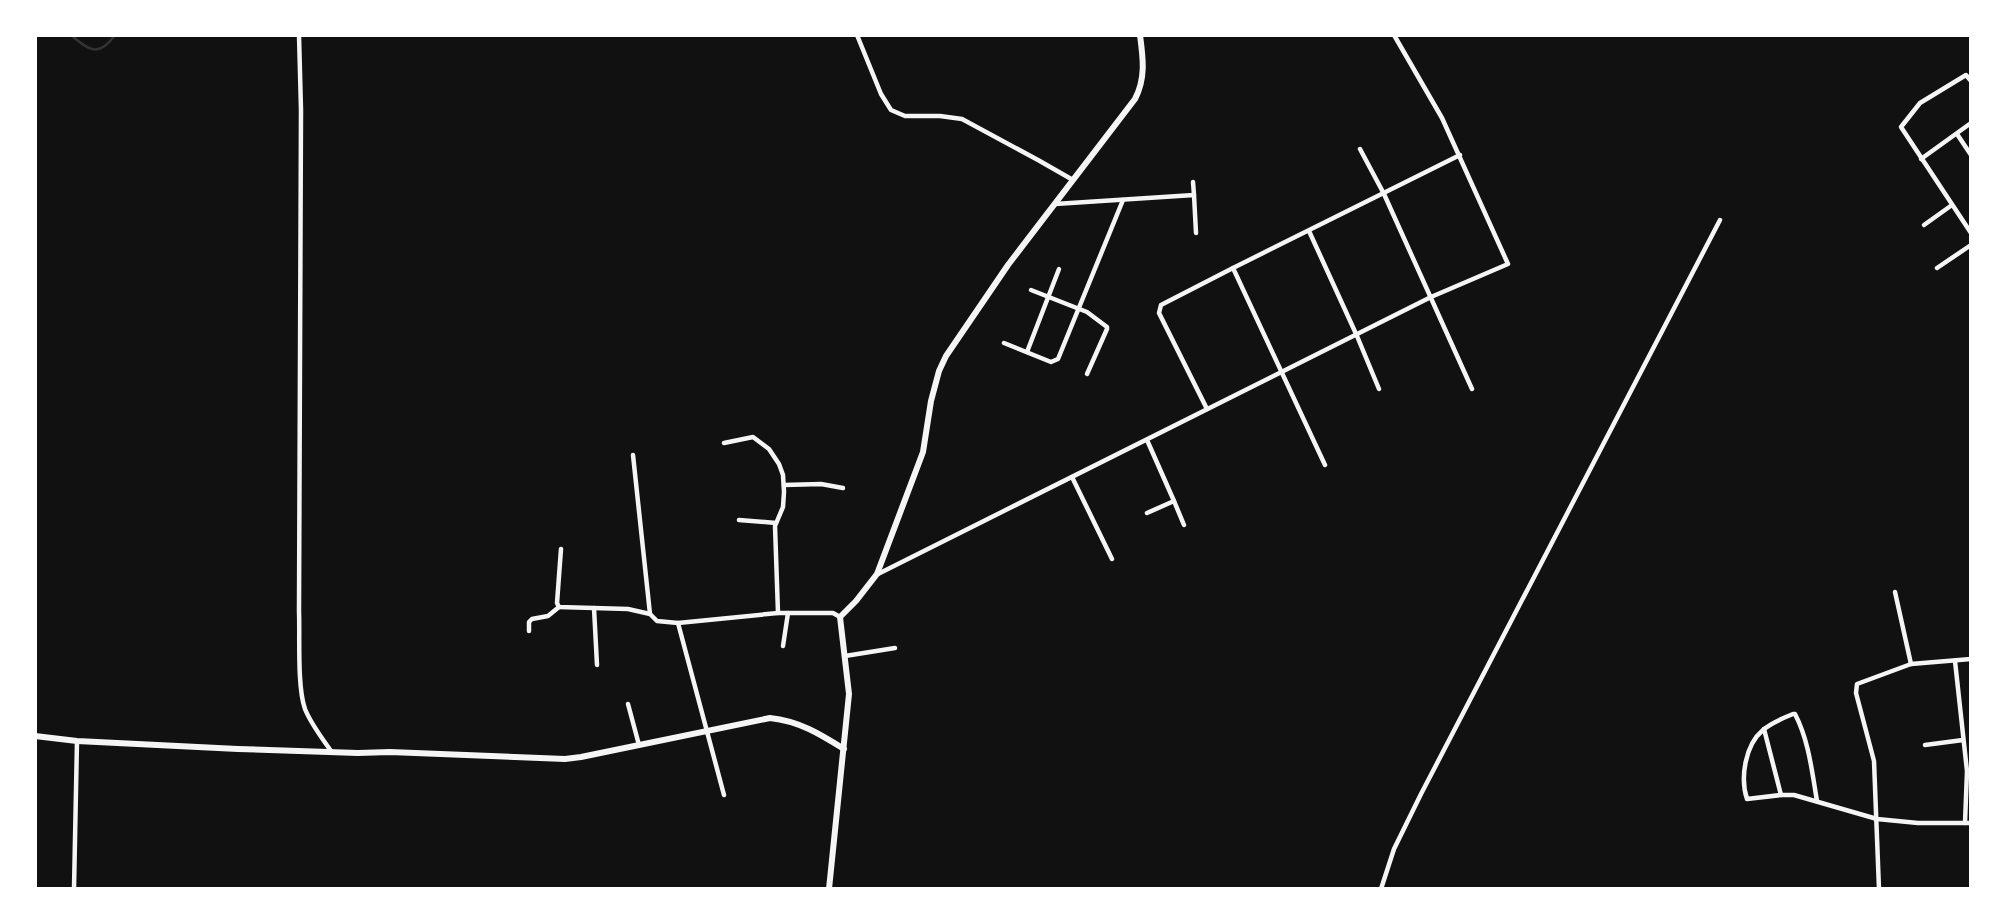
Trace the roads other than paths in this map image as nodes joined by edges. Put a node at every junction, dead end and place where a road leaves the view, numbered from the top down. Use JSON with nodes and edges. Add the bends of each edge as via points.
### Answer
{"nodes":[{"id":1,"x":299,"y":35,"type":"edge"},
{"id":2,"x":857,"y":35,"type":"edge"},
{"id":3,"x":1140,"y":35,"type":"edge"},
{"id":4,"x":1394,"y":35,"type":"edge"},
{"id":5,"x":1968,"y":73,"type":"edge"},
{"id":6,"x":1971,"y":81,"type":"edge"},
{"id":7,"x":1971,"y":123,"type":"edge"},
{"id":8,"x":1957,"y":134,"type":"junction"},
{"id":9,"x":1360,"y":149,"type":"dead end"},
{"id":10,"x":1460,"y":155,"type":"junction"},
{"id":11,"x":1971,"y":155,"type":"edge"},
{"id":12,"x":1921,"y":159,"type":"junction"},
{"id":13,"x":1073,"y":180,"type":"junction"},
{"id":14,"x":1193,"y":183,"type":"dead end"},
{"id":15,"x":1384,"y":194,"type":"junction"},
{"id":16,"x":1194,"y":195,"type":"junction"},
{"id":17,"x":1123,"y":200,"type":"junction"},
{"id":18,"x":1055,"y":205,"type":"junction"},
{"id":19,"x":1952,"y":205,"type":"junction"},
{"id":20,"x":1720,"y":220,"type":"dead end"},
{"id":21,"x":1924,"y":225,"type":"dead end"},
{"id":22,"x":1309,"y":231,"type":"junction"},
{"id":23,"x":1196,"y":233,"type":"dead end"},
{"id":24,"x":1971,"y":233,"type":"edge"},
{"id":25,"x":1971,"y":245,"type":"edge"},
{"id":26,"x":1233,"y":268,"type":"junction"},
{"id":27,"x":1937,"y":268,"type":"dead end"},
{"id":28,"x":1059,"y":269,"type":"dead end"},
{"id":29,"x":1031,"y":290,"type":"dead end"},
{"id":30,"x":1049,"y":297,"type":"junction"},
{"id":31,"x":1432,"y":297,"type":"junction"},
{"id":32,"x":1078,"y":308,"type":"junction"},
{"id":33,"x":1357,"y":336,"type":"junction"},
{"id":34,"x":1004,"y":343,"type":"dead end"},
{"id":35,"x":1027,"y":352,"type":"junction"},
{"id":36,"x":1087,"y":374,"type":"dead end"},
{"id":37,"x":1282,"y":374,"type":"junction"},
{"id":38,"x":1378,"y":389,"type":"dead end"},
{"id":39,"x":1472,"y":389,"type":"dead end"},
{"id":40,"x":1207,"y":409,"type":"junction"},
{"id":41,"x":1147,"y":440,"type":"junction"},
{"id":42,"x":724,"y":443,"type":"dead end"},
{"id":43,"x":633,"y":454,"type":"dead end"},
{"id":44,"x":1325,"y":466,"type":"dead end"},
{"id":45,"x":1072,"y":477,"type":"junction"},
{"id":46,"x":784,"y":485,"type":"junction"},
{"id":47,"x":843,"y":488,"type":"dead end"},
{"id":48,"x":1174,"y":500,"type":"junction"},
{"id":49,"x":1147,"y":513,"type":"dead end"},
{"id":50,"x":739,"y":520,"type":"dead end"},
{"id":51,"x":776,"y":523,"type":"junction"},
{"id":52,"x":1184,"y":525,"type":"dead end"},
{"id":53,"x":562,"y":549,"type":"dead end"},
{"id":54,"x":1112,"y":559,"type":"dead end"},
{"id":55,"x":877,"y":574,"type":"junction"},
{"id":56,"x":1895,"y":592,"type":"dead end"},
{"id":57,"x":559,"y":607,"type":"junction"},
{"id":58,"x":594,"y":608,"type":"junction"},
{"id":59,"x":778,"y":613,"type":"junction"},
{"id":60,"x":788,"y":613,"type":"junction"},
{"id":61,"x":650,"y":614,"type":"junction"},
{"id":62,"x":840,"y":617,"type":"junction"},
{"id":63,"x":678,"y":624,"type":"junction"},
{"id":64,"x":529,"y":631,"type":"dead end"},
{"id":65,"x":783,"y":646,"type":"dead end"},
{"id":66,"x":895,"y":648,"type":"dead end"},
{"id":67,"x":845,"y":656,"type":"junction"},
{"id":68,"x":1971,"y":659,"type":"edge"},
{"id":69,"x":1955,"y":661,"type":"junction"},
{"id":70,"x":1911,"y":664,"type":"junction"},
{"id":71,"x":597,"y":665,"type":"dead end"},
{"id":72,"x":628,"y":704,"type":"dead end"},
{"id":73,"x":1764,"y":729,"type":"junction"},
{"id":74,"x":707,"y":731,"type":"junction"},
{"id":75,"x":35,"y":736,"type":"edge"},
{"id":76,"x":1963,"y":740,"type":"junction"},
{"id":77,"x":77,"y":741,"type":"junction"},
{"id":78,"x":640,"y":746,"type":"junction"},
{"id":79,"x":1925,"y":746,"type":"dead end"},
{"id":80,"x":844,"y":749,"type":"junction"},
{"id":81,"x":331,"y":751,"type":"junction"},
{"id":82,"x":724,"y":795,"type":"dead end"},
{"id":83,"x":1782,"y":795,"type":"junction"},
{"id":84,"x":1817,"y":802,"type":"junction"},
{"id":85,"x":1877,"y":819,"type":"junction"},
{"id":86,"x":1968,"y":823,"type":"edge"},
{"id":87,"x":74,"y":889,"type":"edge"},
{"id":88,"x":829,"y":889,"type":"edge"},
{"id":89,"x":1381,"y":889,"type":"edge"},
{"id":90,"x":1879,"y":889,"type":"edge"}],
"edges":[{"from":1,"to":81,"type":"street","via":[[301,677],[305,709]]},
{"from":2,"to":13,"type":"street","via":[[891,110],[905,116],[962,120]]},
{"from":3,"to":13,"type":"street","via":[[1141,87]]},
{"from":4,"to":10,"type":"street"},
{"from":5,"to":6,"type":"street"},
{"from":5,"to":12,"type":"street","via":[[1920,103],[1901,127]]},
{"from":7,"to":8,"type":"street"},
{"from":8,"to":11,"type":"street"},
{"from":8,"to":12,"type":"street"},
{"from":9,"to":15,"type":"street"},
{"from":10,"to":15,"type":"street"},
{"from":10,"to":31,"type":"street","via":[[1508,264]]},
{"from":12,"to":19,"type":"street"},
{"from":13,"to":18,"type":"street"},
{"from":14,"to":16,"type":"street"},
{"from":15,"to":22,"type":"street"},
{"from":15,"to":31,"type":"street"},
{"from":16,"to":17,"type":"street"},
{"from":16,"to":23,"type":"street"},
{"from":17,"to":18,"type":"street"},
{"from":17,"to":32,"type":"street"},
{"from":18,"to":55,"type":"street","via":[[946,356],[931,401],[923,452]]},
{"from":19,"to":21,"type":"street"},
{"from":19,"to":24,"type":"street"},
{"from":20,"to":89,"type":"street","via":[[1421,794],[1394,849]]},
{"from":22,"to":26,"type":"street"},
{"from":22,"to":33,"type":"street"},
{"from":25,"to":27,"type":"street"},
{"from":26,"to":37,"type":"street"},
{"from":26,"to":40,"type":"street","via":[[1159,308]]},
{"from":28,"to":30,"type":"street"},
{"from":29,"to":30,"type":"street"},
{"from":30,"to":32,"type":"street"},
{"from":30,"to":35,"type":"street"},
{"from":31,"to":33,"type":"street"},
{"from":31,"to":39,"type":"street"},
{"from":32,"to":35,"type":"street","via":[[1058,359],[1051,362]]},
{"from":32,"to":36,"type":"street","via":[[1107,329]]},
{"from":33,"to":37,"type":"street"},
{"from":33,"to":38,"type":"street"},
{"from":34,"to":35,"type":"street"},
{"from":37,"to":40,"type":"street"},
{"from":37,"to":44,"type":"street"},
{"from":40,"to":41,"type":"street"},
{"from":41,"to":45,"type":"street"},
{"from":41,"to":48,"type":"street"},
{"from":42,"to":46,"type":"street","via":[[755,439],[779,464]]},
{"from":43,"to":61,"type":"street"},
{"from":45,"to":54,"type":"street"},
{"from":45,"to":55,"type":"street"},
{"from":46,"to":47,"type":"street"},
{"from":46,"to":51,"type":"street","via":[[783,507]]},
{"from":48,"to":49,"type":"street"},
{"from":48,"to":52,"type":"street"},
{"from":50,"to":51,"type":"street"},
{"from":51,"to":59,"type":"street"},
{"from":53,"to":57,"type":"street"},
{"from":55,"to":62,"type":"street"},
{"from":56,"to":70,"type":"street"},
{"from":57,"to":58,"type":"street"},
{"from":57,"to":64,"type":"street","via":[[548,616],[532,619]]},
{"from":58,"to":61,"type":"street"},
{"from":58,"to":71,"type":"street"},
{"from":59,"to":60,"type":"street"},
{"from":59,"to":63,"type":"street"},
{"from":60,"to":62,"type":"street"},
{"from":60,"to":65,"type":"street"},
{"from":61,"to":63,"type":"street","via":[[657,621]]},
{"from":62,"to":67,"type":"street"},
{"from":63,"to":74,"type":"street"},
{"from":66,"to":67,"type":"street"},
{"from":67,"to":80,"type":"street","via":[[849,694]]},
{"from":68,"to":69,"type":"street"},
{"from":69,"to":70,"type":"street"},
{"from":69,"to":76,"type":"street"},
{"from":70,"to":85,"type":"street","via":[[1858,682],[1856,688],[1874,761]]},
{"from":72,"to":78,"type":"street"},
{"from":73,"to":83,"type":"street"},
{"from":73,"to":83,"type":"street","via":[[1746,762],[1745,793],[1750,800]]},
{"from":73,"to":84,"type":"street","via":[[1795,714],[1810,759]]},
{"from":74,"to":78,"type":"street"},
{"from":74,"to":80,"type":"street","via":[[782,719],[814,730]]},
{"from":74,"to":82,"type":"street"},
{"from":75,"to":77,"type":"street"},
{"from":76,"to":79,"type":"street"},
{"from":76,"to":86,"type":"street"},
{"from":77,"to":81,"type":"street"},
{"from":77,"to":87,"type":"street"},
{"from":78,"to":81,"type":"street","via":[[565,759]]},
{"from":80,"to":88,"type":"street"},
{"from":83,"to":84,"type":"street"},
{"from":84,"to":85,"type":"street"},
{"from":85,"to":86,"type":"street"},
{"from":85,"to":90,"type":"street"}]}
